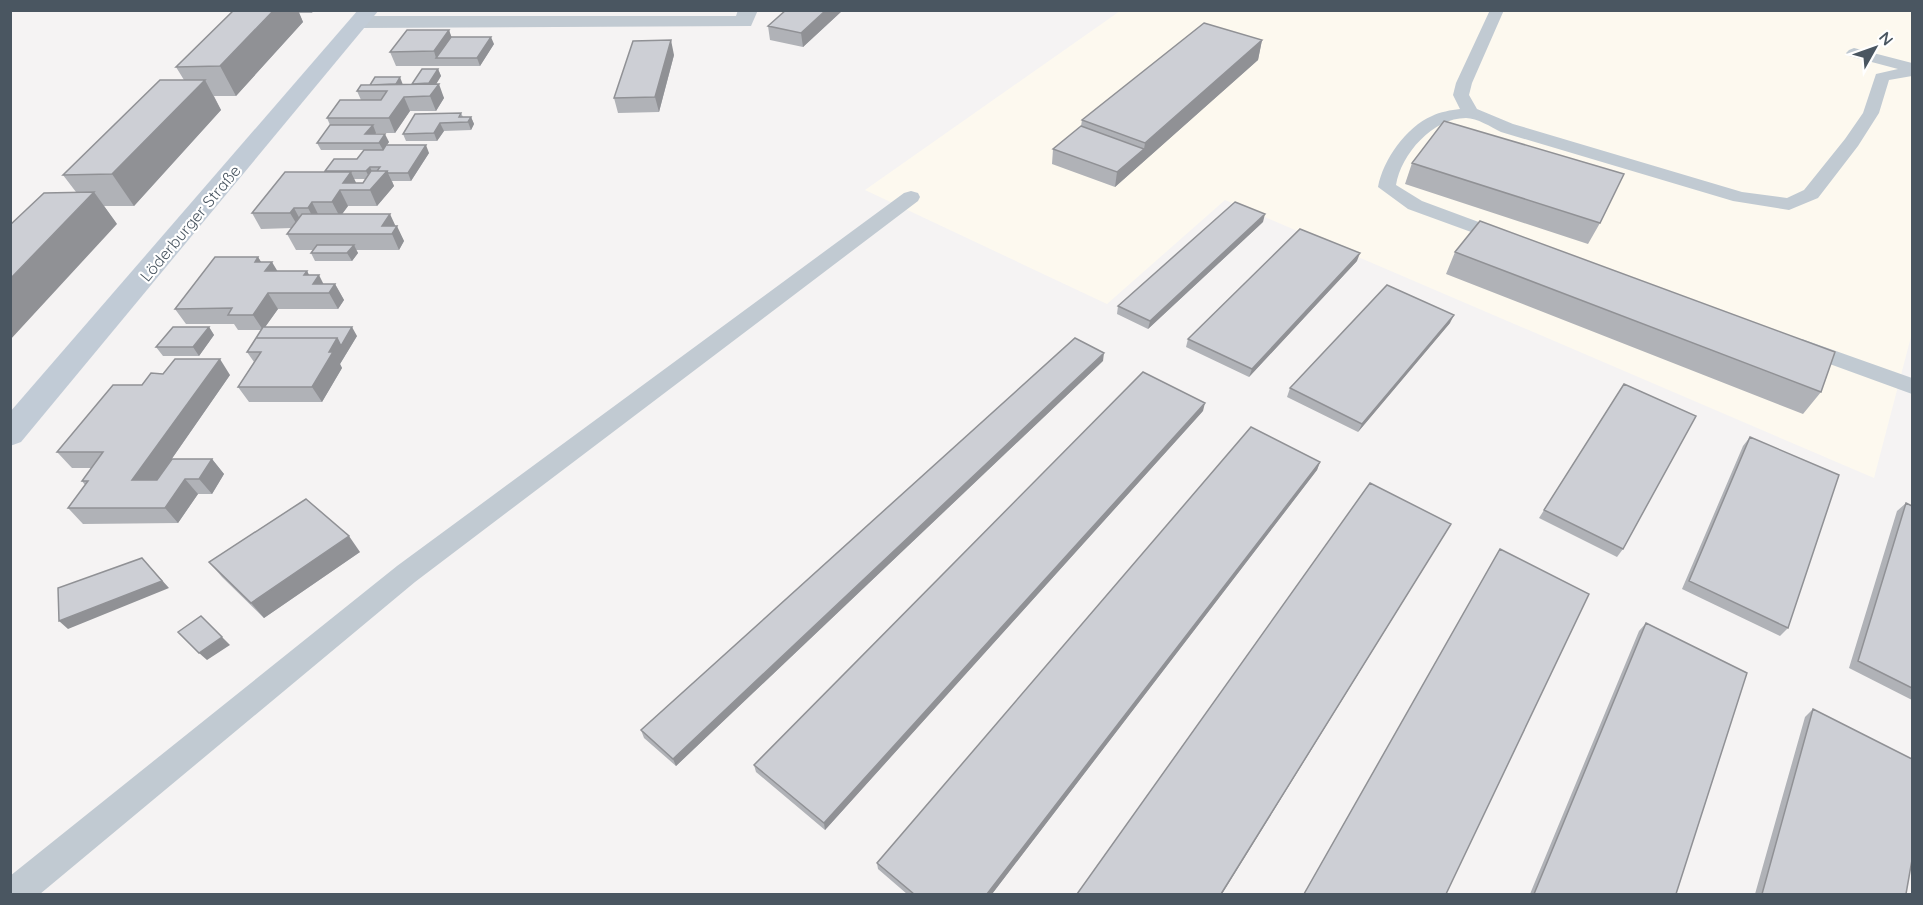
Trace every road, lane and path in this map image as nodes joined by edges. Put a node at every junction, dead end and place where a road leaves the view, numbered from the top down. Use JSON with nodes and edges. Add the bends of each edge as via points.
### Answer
{"nodes":[{"id":1,"x":748,"y":10,"type":"edge"},
{"id":2,"x":1475,"y":10,"type":"edge"},
{"id":3,"x":365,"y":16,"type":"edge"},
{"id":4,"x":1494,"y":16,"type":"edge"},
{"id":5,"x":1854,"y":53,"type":"dead end"},
{"id":6,"x":1912,"y":69,"type":"edge"},
{"id":7,"x":1470,"y":111,"type":"junction"},
{"id":8,"x":911,"y":197,"type":"dead end"},
{"id":9,"x":1520,"y":244,"type":"edge"},
{"id":10,"x":1789,"y":341,"type":"edge"},
{"id":11,"x":1912,"y":386,"type":"edge"},
{"id":12,"x":10,"y":434,"type":"edge"},
{"id":13,"x":15,"y":894,"type":"edge"}],
"edges":[{"from":1,"to":3,"type":"street","via":[[744,22]]},
{"from":2,"to":4,"type":"lane"},
{"from":3,"to":12,"type":"street","name":"Löderburger Straße"},
{"from":4,"to":7,"type":"lane","via":[[1462,89]]},
{"from":5,"to":6,"type":"lane"},
{"from":6,"to":7,"type":"lane","via":[[1882,77],[1871,113],[1852,142],[1811,194],[1788,204],[1740,197],[1507,128]]},
{"from":7,"to":9,"type":"lane","via":[[1437,119],[1417,133],[1387,177],[1387,187],[1415,205]]},
{"from":8,"to":13,"type":"lane","via":[[406,574]]},
{"from":10,"to":11,"type":"lane"}]}
